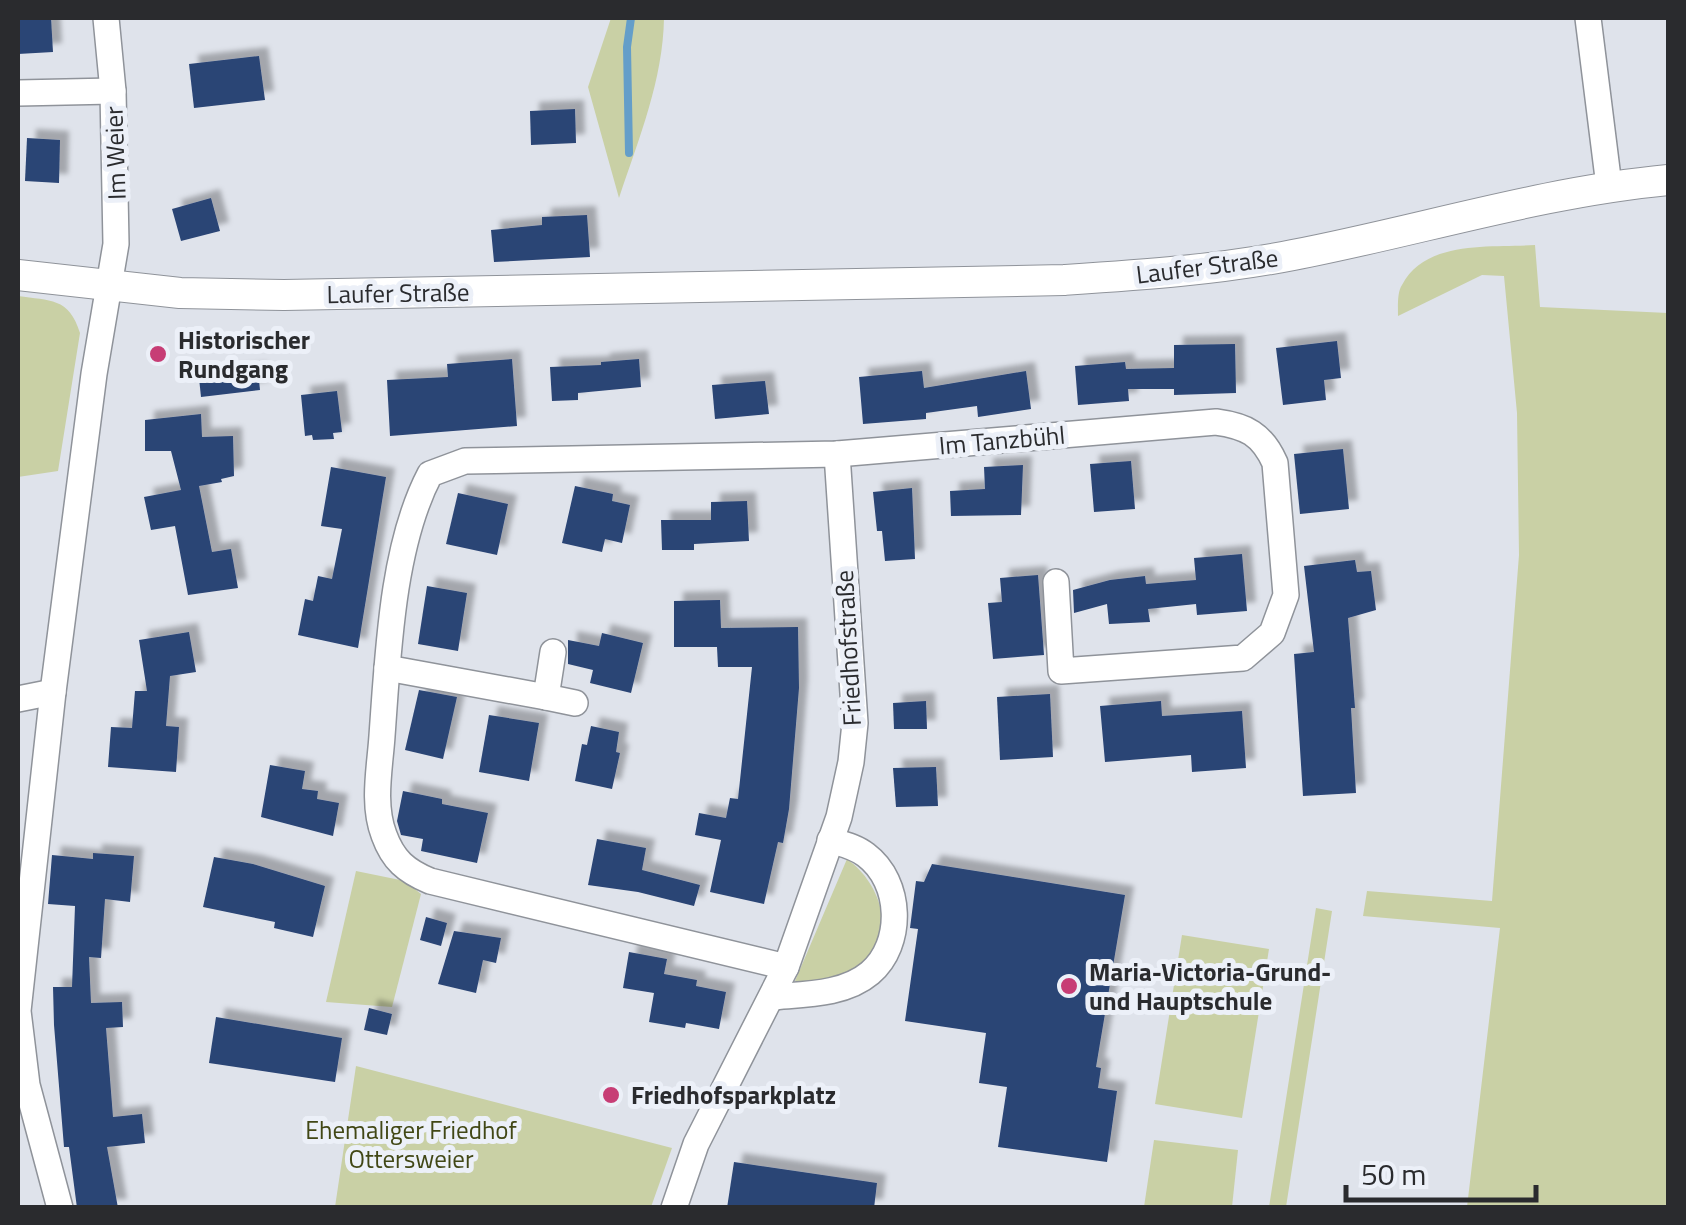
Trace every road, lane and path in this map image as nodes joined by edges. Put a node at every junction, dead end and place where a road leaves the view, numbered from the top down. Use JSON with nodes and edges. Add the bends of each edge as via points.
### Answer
{"nodes":[{"id":1,"x":106,"y":18,"type":"edge"},
{"id":2,"x":1588,"y":18,"type":"edge"},
{"id":3,"x":112,"y":91,"type":"junction"},
{"id":4,"x":18,"y":93,"type":"edge"},
{"id":5,"x":1668,"y":180,"type":"edge"},
{"id":6,"x":1609,"y":186,"type":"junction"},
{"id":7,"x":18,"y":275,"type":"edge"},
{"id":8,"x":108,"y":287,"type":"junction"},
{"id":9,"x":837,"y":454,"type":"junction"},
{"id":10,"x":1056,"y":582,"type":"dead end"},
{"id":11,"x":553,"y":652,"type":"dead end"},
{"id":12,"x":387,"y":668,"type":"junction"},
{"id":13,"x":54,"y":692,"type":"junction"},
{"id":14,"x":546,"y":697,"type":"junction"},
{"id":15,"x":18,"y":698,"type":"edge"},
{"id":16,"x":574,"y":703,"type":"dead end"},
{"id":17,"x":830,"y":840,"type":"junction"},
{"id":18,"x":786,"y":966,"type":"junction"},
{"id":19,"x":772,"y":997,"type":"junction"},
{"id":20,"x":60,"y":1208,"type":"edge"},
{"id":21,"x":674,"y":1208,"type":"edge"}],
"edges":[{"from":1,"to":3,"type":"street","name":"Im Weier"},
{"from":2,"to":6,"type":"street"},
{"from":3,"to":4,"type":"street"},
{"from":3,"to":8,"type":"street","name":"Im Weier","via":[[117,208]]},
{"from":5,"to":6,"type":"main road","name":"Laufer Straße"},
{"from":6,"to":8,"type":"main road","name":"Laufer Straße","via":[[1289,256],[1064,280],[284,295]]},
{"from":7,"to":8,"type":"main road","name":"Laufer Straße"},
{"from":8,"to":13,"type":"street"},
{"from":9,"to":10,"type":"street","name":"Im Tanzbühl","via":[[1216,422],[1245,426],[1267,444],[1275,463],[1286,595],[1272,633],[1243,658],[1061,670]]},
{"from":9,"to":12,"type":"street","name":"Im Tanzbühl","via":[[466,461],[430,474],[416,499]]},
{"from":9,"to":17,"type":"street","name":"Friedhofstraße","via":[[855,724]]},
{"from":11,"to":14,"type":"street"},
{"from":12,"to":14,"type":"street"},
{"from":12,"to":18,"type":"street","name":"Im Tanzbühl","via":[[378,802],[382,831],[407,871]]},
{"from":13,"to":15,"type":"street"},
{"from":13,"to":20,"type":"street","via":[[18,1011],[27,1085]]},
{"from":14,"to":16,"type":"street"},
{"from":17,"to":18,"type":"street","name":"Friedhofstraße"},
{"from":17,"to":19,"type":"street","via":[[870,858],[885,877],[894,934],[869,974],[849,985]]},
{"from":18,"to":19,"type":"street","name":"Friedhofstraße"},
{"from":19,"to":21,"type":"street","name":"Friedhofstraße","via":[[696,1144]]}]}
